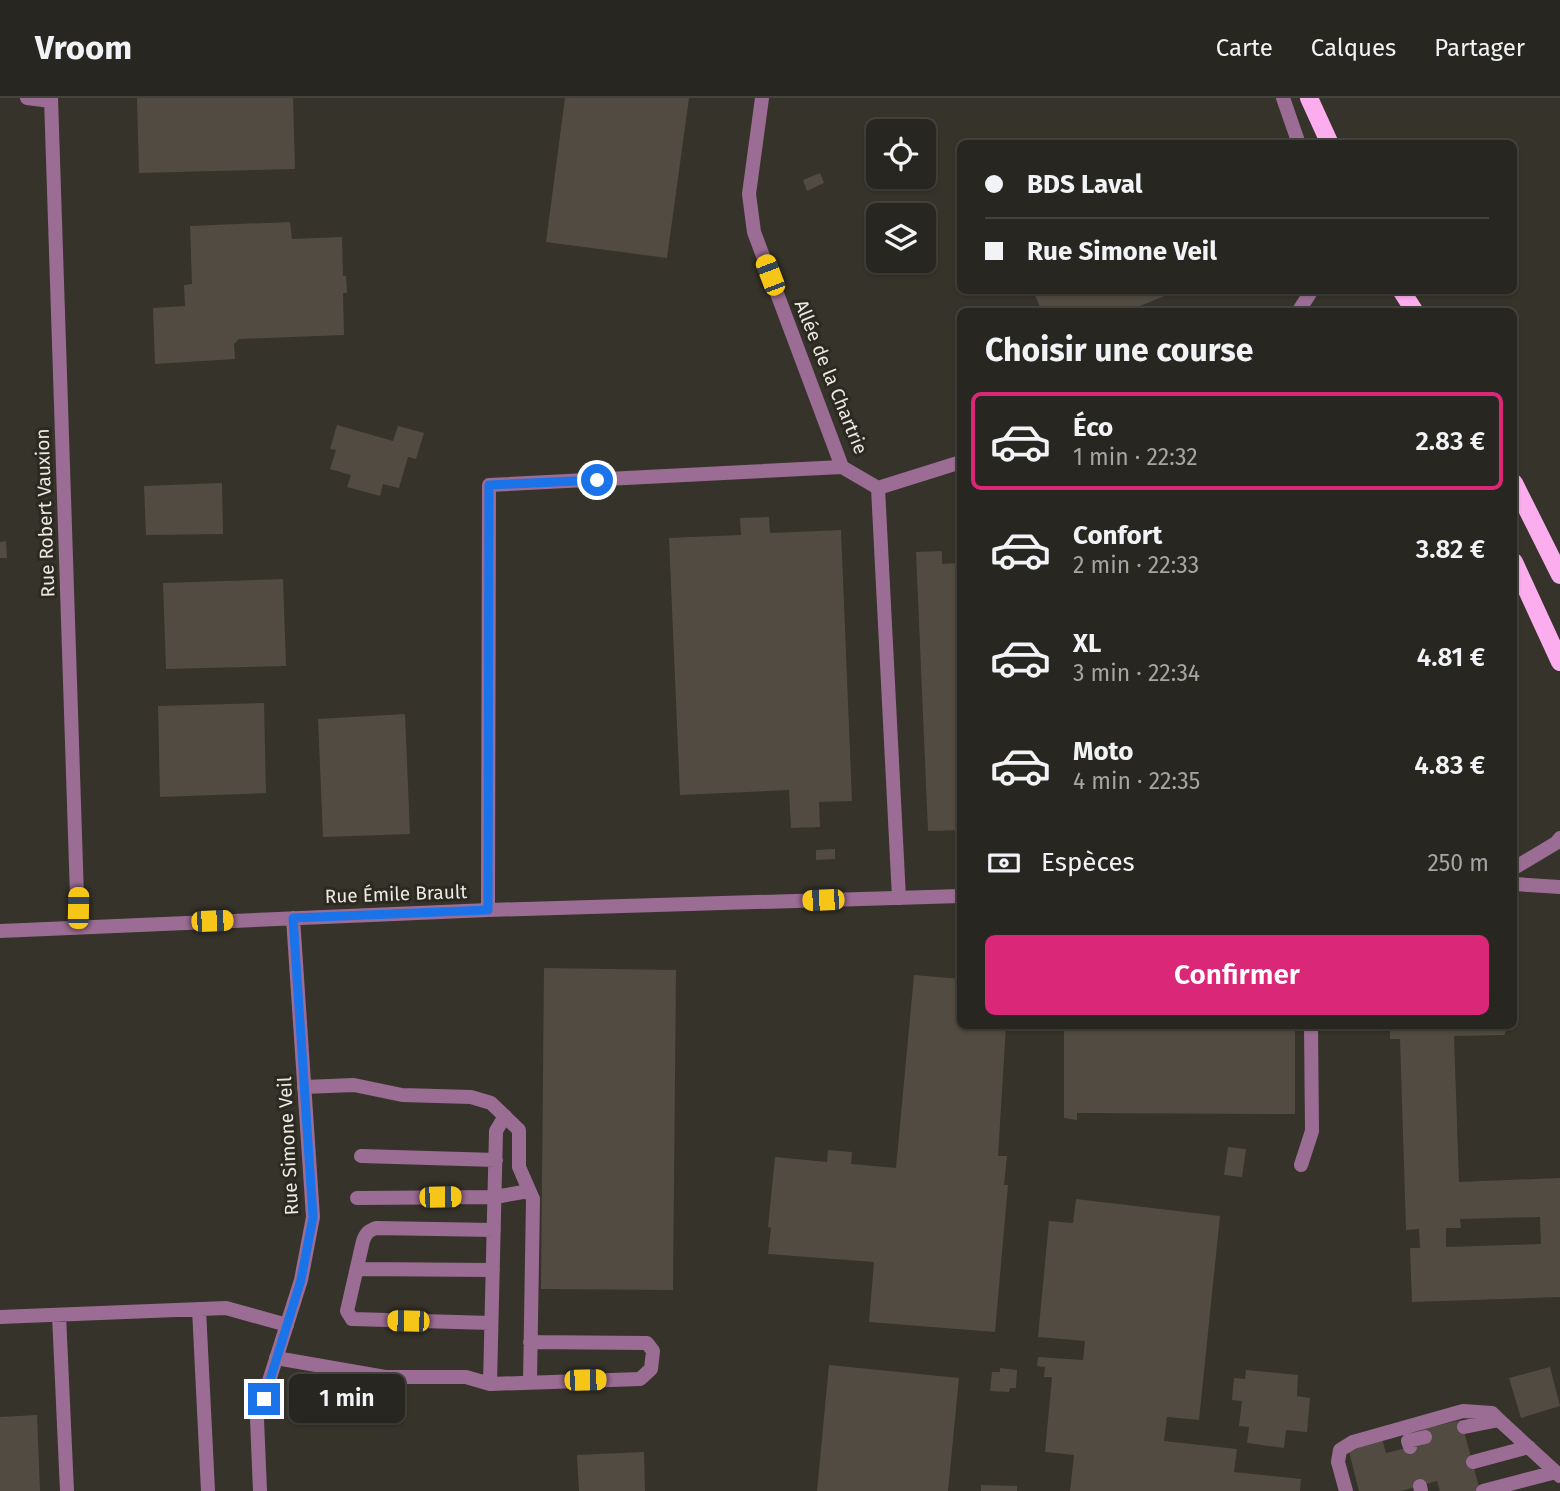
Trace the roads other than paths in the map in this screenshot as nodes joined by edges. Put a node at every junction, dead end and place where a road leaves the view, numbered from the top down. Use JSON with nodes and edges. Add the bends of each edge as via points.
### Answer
{"nodes":[{"id":1,"x":27,"y":98,"type":"edge"},
{"id":2,"x":762,"y":98,"type":"edge"},
{"id":3,"x":1283,"y":98,"type":"edge"},
{"id":4,"x":1309,"y":98,"type":"edge"},
{"id":5,"x":51,"y":100,"type":"edge"},
{"id":6,"x":1298,"y":140,"type":"edge"},
{"id":7,"x":1329,"y":140,"type":"edge"},
{"id":8,"x":957,"y":463,"type":"edge"},
{"id":9,"x":842,"y":467,"type":"junction"},
{"id":10,"x":878,"y":488,"type":"junction"},
{"id":11,"x":1517,"y":489,"type":"edge"},
{"id":12,"x":1517,"y":569,"type":"edge"},
{"id":13,"x":1560,"y":575,"type":"edge"},
{"id":14,"x":1560,"y":662,"type":"edge"},
{"id":15,"x":1560,"y":838,"type":"edge"},
{"id":16,"x":1517,"y":866,"type":"edge"},
{"id":17,"x":1517,"y":884,"type":"edge"},
{"id":18,"x":1560,"y":887,"type":"edge"},
{"id":19,"x":957,"y":896,"type":"edge"},
{"id":20,"x":899,"y":898,"type":"junction"},
{"id":21,"x":488,"y":910,"type":"junction"},
{"id":22,"x":293,"y":918,"type":"junction"},
{"id":23,"x":78,"y":927,"type":"junction"},
{"id":24,"x":0,"y":931,"type":"edge"},
{"id":25,"x":1311,"y":1029,"type":"edge"},
{"id":26,"x":304,"y":1087,"type":"junction"},
{"id":27,"x":505,"y":1116,"type":"junction"},
{"id":28,"x":361,"y":1156,"type":"dead end"},
{"id":29,"x":496,"y":1160,"type":"junction"},
{"id":30,"x":1301,"y":1166,"type":"dead end"},
{"id":31,"x":529,"y":1191,"type":"junction"},
{"id":32,"x":495,"y":1196,"type":"junction"},
{"id":33,"x":357,"y":1198,"type":"dead end"},
{"id":34,"x":494,"y":1230,"type":"junction"},
{"id":35,"x":357,"y":1269,"type":"junction"},
{"id":36,"x":493,"y":1270,"type":"junction"},
{"id":37,"x":199,"y":1309,"type":"junction"},
{"id":38,"x":59,"y":1315,"type":"junction"},
{"id":39,"x":0,"y":1317,"type":"edge"},
{"id":40,"x":491,"y":1323,"type":"junction"},
{"id":41,"x":287,"y":1325,"type":"junction"},
{"id":42,"x":530,"y":1342,"type":"junction"},
{"id":43,"x":276,"y":1359,"type":"junction"},
{"id":44,"x":530,"y":1381,"type":"junction"},
{"id":45,"x":489,"y":1384,"type":"junction"},
{"id":46,"x":1499,"y":1420,"type":"junction"},
{"id":47,"x":1464,"y":1427,"type":"dead end"},
{"id":48,"x":1425,"y":1437,"type":"dead end"},
{"id":49,"x":1410,"y":1447,"type":"dead end"},
{"id":50,"x":1529,"y":1447,"type":"junction"},
{"id":51,"x":1473,"y":1462,"type":"dead end"},
{"id":52,"x":1558,"y":1474,"type":"edge"},
{"id":53,"x":66,"y":1491,"type":"edge"},
{"id":54,"x":208,"y":1491,"type":"edge"},
{"id":55,"x":260,"y":1491,"type":"edge"},
{"id":56,"x":1346,"y":1491,"type":"edge"},
{"id":57,"x":1483,"y":1491,"type":"edge"}],
"edges":[{"from":1,"to":5,"type":"street"},
{"from":2,"to":9,"type":"street","name":"Allée de la Chartrie","via":[[749,194],[754,232]]},
{"from":3,"to":6,"type":"street"},
{"from":4,"to":7,"type":"main road"},
{"from":5,"to":23,"type":"street","name":"Rue Robert Vauxion"},
{"from":8,"to":10,"type":"street"},
{"from":9,"to":10,"type":"street","name":"Allée de la Chartrie"},
{"from":9,"to":21,"type":"street","via":[[489,485]]},
{"from":10,"to":20,"type":"street"},
{"from":11,"to":13,"type":"main road"},
{"from":12,"to":14,"type":"main road"},
{"from":15,"to":16,"type":"street"},
{"from":17,"to":18,"type":"street"},
{"from":19,"to":20,"type":"street","name":"Rue Émile Brault"},
{"from":20,"to":21,"type":"street","name":"Rue Émile Brault"},
{"from":21,"to":22,"type":"street","name":"Rue Émile Brault"},
{"from":22,"to":23,"type":"street","name":"Rue Émile Brault"},
{"from":22,"to":26,"type":"street","name":"Rue Simone Veil"},
{"from":23,"to":24,"type":"street","name":"Rue Émile Brault"},
{"from":25,"to":30,"type":"street","via":[[1312,1131]]},
{"from":26,"to":27,"type":"street","via":[[354,1085],[402,1095],[471,1097],[491,1104]]},
{"from":26,"to":41,"type":"street","name":"Rue Simone Veil","via":[[313,1217]]},
{"from":27,"to":29,"type":"street","via":[[496,1131]]},
{"from":27,"to":31,"type":"street","via":[[519,1130],[519,1167]]},
{"from":28,"to":29,"type":"street"},
{"from":29,"to":32,"type":"street"},
{"from":31,"to":32,"type":"street"},
{"from":31,"to":42,"type":"street","via":[[533,1199]]},
{"from":32,"to":33,"type":"street"},
{"from":32,"to":34,"type":"street"},
{"from":34,"to":35,"type":"street","via":[[376,1228],[366,1233]]},
{"from":34,"to":36,"type":"street"},
{"from":35,"to":36,"type":"street"},
{"from":35,"to":40,"type":"street","via":[[347,1311],[352,1320]]},
{"from":36,"to":40,"type":"street"},
{"from":37,"to":38,"type":"street"},
{"from":37,"to":41,"type":"street","via":[[226,1308]]},
{"from":37,"to":54,"type":"street"},
{"from":38,"to":39,"type":"street"},
{"from":38,"to":53,"type":"street"},
{"from":40,"to":45,"type":"street"},
{"from":41,"to":43,"type":"street","name":"Rue Simone Veil"},
{"from":42,"to":44,"type":"street"},
{"from":42,"to":44,"type":"street","via":[[647,1343],[653,1351],[652,1369],[640,1379]]},
{"from":43,"to":45,"type":"street","via":[[385,1377],[466,1377]]},
{"from":43,"to":55,"type":"street","name":"Rue Simone Veil","via":[[257,1419]]},
{"from":44,"to":45,"type":"street"},
{"from":46,"to":47,"type":"street"},
{"from":46,"to":50,"type":"street"},
{"from":46,"to":56,"type":"street","via":[[1492,1413],[1462,1411],[1353,1442],[1340,1450],[1338,1462]]},
{"from":48,"to":49,"type":"street","via":[[1408,1441]]},
{"from":50,"to":51,"type":"street"},
{"from":50,"to":52,"type":"street"},
{"from":52,"to":57,"type":"street"}]}
